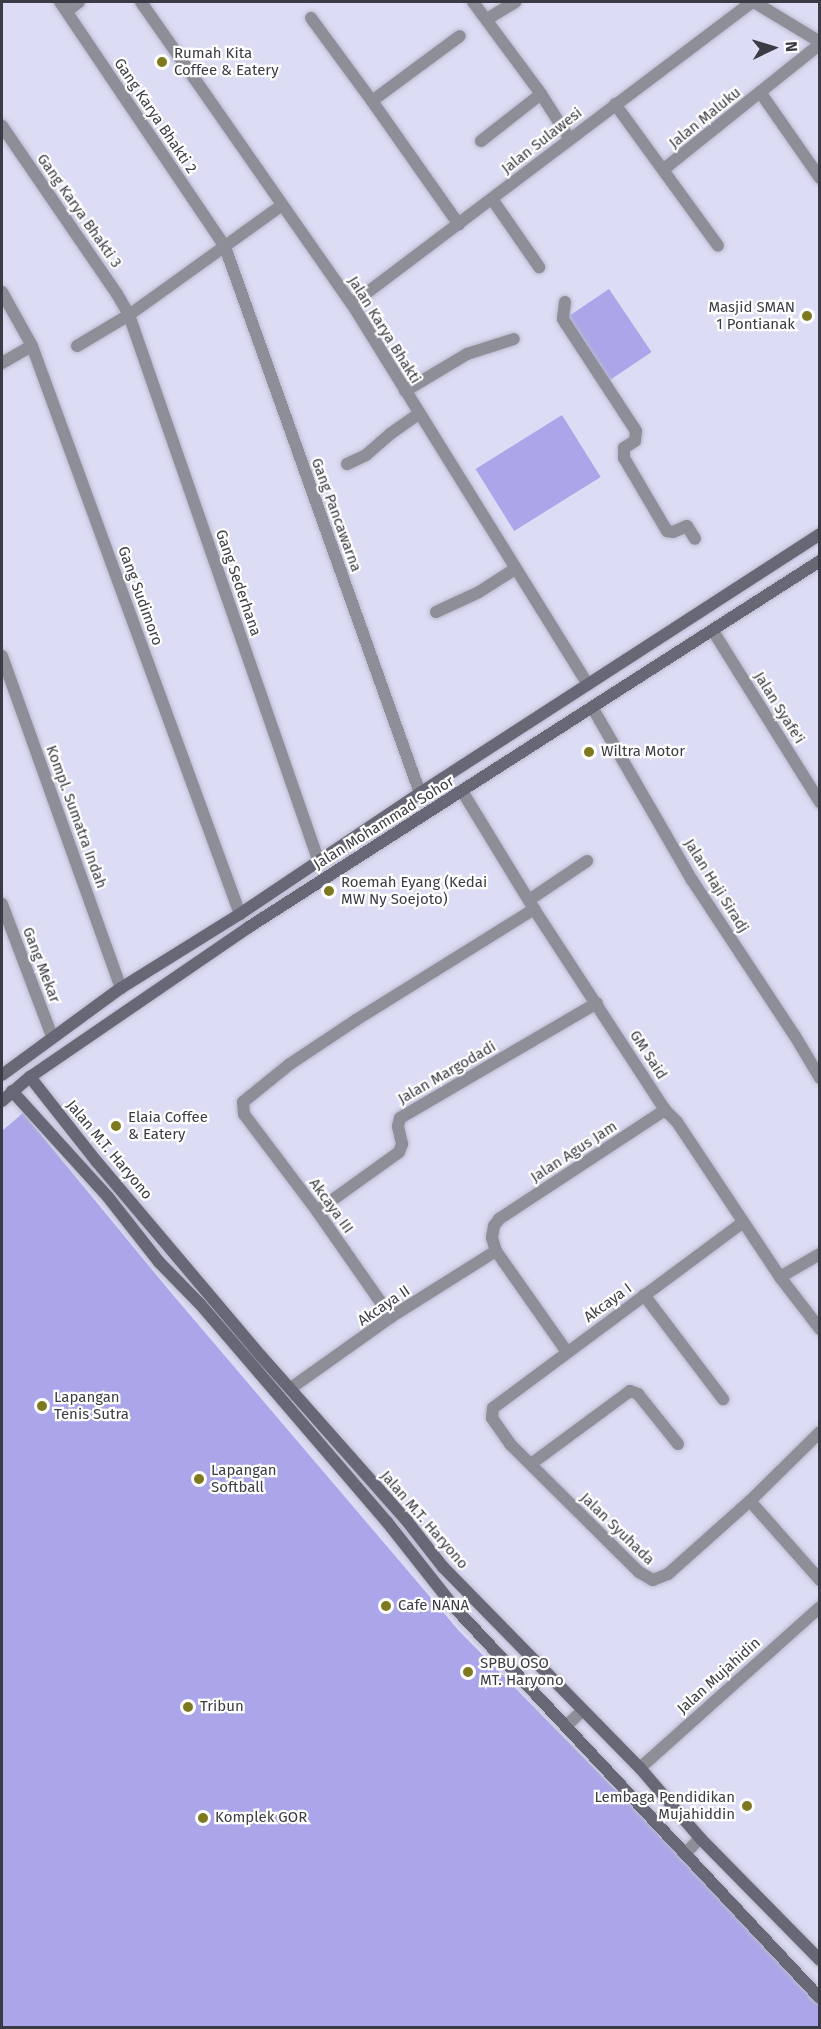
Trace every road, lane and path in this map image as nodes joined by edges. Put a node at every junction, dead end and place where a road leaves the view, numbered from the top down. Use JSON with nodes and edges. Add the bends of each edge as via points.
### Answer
{"nodes":[{"id":1,"x":79,"y":2,"type":"edge"},
{"id":2,"x":141,"y":2,"type":"edge"},
{"id":3,"x":473,"y":2,"type":"edge"},
{"id":4,"x":515,"y":2,"type":"edge"},
{"id":5,"x":753,"y":2,"type":"edge"},
{"id":6,"x":63,"y":6,"type":"edge"},
{"id":7,"x":311,"y":18,"type":"dead end"},
{"id":8,"x":487,"y":19,"type":"junction"},
{"id":9,"x":460,"y":36,"type":"dead end"},
{"id":10,"x":819,"y":43,"type":"edge"},
{"id":11,"x":760,"y":92,"type":"junction"},
{"id":12,"x":541,"y":94,"type":"junction"},
{"id":13,"x":372,"y":100,"type":"junction"},
{"id":14,"x":615,"y":104,"type":"junction"},
{"id":15,"x":2,"y":126,"type":"edge"},
{"id":16,"x":569,"y":138,"type":"junction"},
{"id":17,"x":481,"y":141,"type":"dead end"},
{"id":18,"x":664,"y":169,"type":"junction"},
{"id":19,"x":819,"y":178,"type":"edge"},
{"id":20,"x":492,"y":199,"type":"junction"},
{"id":21,"x":282,"y":205,"type":"junction"},
{"id":22,"x":459,"y":225,"type":"junction"},
{"id":23,"x":718,"y":246,"type":"dead end"},
{"id":24,"x":225,"y":247,"type":"junction"},
{"id":25,"x":539,"y":267,"type":"dead end"},
{"id":26,"x":2,"y":292,"type":"edge"},
{"id":27,"x":565,"y":302,"type":"dead end"},
{"id":28,"x":352,"y":304,"type":"junction"},
{"id":29,"x":129,"y":315,"type":"junction"},
{"id":30,"x":514,"y":339,"type":"dead end"},
{"id":31,"x":32,"y":346,"type":"junction"},
{"id":32,"x":78,"y":346,"type":"dead end"},
{"id":33,"x":2,"y":363,"type":"edge"},
{"id":34,"x":405,"y":391,"type":"junction"},
{"id":35,"x":419,"y":414,"type":"junction"},
{"id":36,"x":347,"y":464,"type":"dead end"},
{"id":37,"x":819,"y":534,"type":"edge"},
{"id":38,"x":695,"y":539,"type":"dead end"},
{"id":39,"x":819,"y":561,"type":"edge"},
{"id":40,"x":777,"y":562,"type":"junction"},
{"id":41,"x":515,"y":569,"type":"junction"},
{"id":42,"x":790,"y":581,"type":"junction"},
{"id":43,"x":436,"y":612,"type":"dead end"},
{"id":44,"x":713,"y":631,"type":"junction"},
{"id":45,"x":2,"y":656,"type":"edge"},
{"id":46,"x":588,"y":684,"type":"junction"},
{"id":47,"x":592,"y":707,"type":"junction"},
{"id":48,"x":509,"y":735,"type":"junction"},
{"id":49,"x":523,"y":752,"type":"junction"},
{"id":50,"x":462,"y":791,"type":"junction"},
{"id":51,"x":420,"y":793,"type":"junction"},
{"id":52,"x":819,"y":802,"type":"edge"},
{"id":53,"x":587,"y":861,"type":"dead end"},
{"id":54,"x":319,"y":862,"type":"junction"},
{"id":55,"x":2,"y":904,"type":"edge"},
{"id":56,"x":532,"y":904,"type":"junction"},
{"id":57,"x":240,"y":914,"type":"junction"},
{"id":58,"x":176,"y":952,"type":"junction"},
{"id":59,"x":187,"y":968,"type":"junction"},
{"id":60,"x":121,"y":988,"type":"junction"},
{"id":61,"x":597,"y":1003,"type":"junction"},
{"id":62,"x":52,"y":1036,"type":"junction"},
{"id":63,"x":2,"y":1075,"type":"edge"},
{"id":64,"x":30,"y":1077,"type":"junction"},
{"id":65,"x":819,"y":1078,"type":"edge"},
{"id":66,"x":12,"y":1091,"type":"junction"},
{"id":67,"x":2,"y":1101,"type":"edge"},
{"id":68,"x":666,"y":1110,"type":"junction"},
{"id":69,"x":97,"y":1162,"type":"junction"},
{"id":70,"x":83,"y":1170,"type":"junction"},
{"id":71,"x":317,"y":1211,"type":"junction"},
{"id":72,"x":742,"y":1222,"type":"junction"},
{"id":73,"x":496,"y":1251,"type":"junction"},
{"id":74,"x":819,"y":1254,"type":"edge"},
{"id":75,"x":780,"y":1277,"type":"junction"},
{"id":76,"x":211,"y":1294,"type":"junction"},
{"id":77,"x":644,"y":1296,"type":"junction"},
{"id":78,"x":200,"y":1304,"type":"junction"},
{"id":79,"x":391,"y":1317,"type":"junction"},
{"id":80,"x":819,"y":1329,"type":"edge"},
{"id":81,"x":567,"y":1352,"type":"junction"},
{"id":82,"x":291,"y":1388,"type":"junction"},
{"id":83,"x":723,"y":1399,"type":"dead end"},
{"id":84,"x":493,"y":1408,"type":"joint"},
{"id":85,"x":819,"y":1432,"type":"edge"},
{"id":86,"x":678,"y":1444,"type":"dead end"},
{"id":87,"x":352,"y":1460,"type":"junction"},
{"id":88,"x":531,"y":1464,"type":"junction"},
{"id":89,"x":341,"y":1471,"type":"junction"},
{"id":90,"x":750,"y":1501,"type":"junction"},
{"id":91,"x":819,"y":1580,"type":"edge"},
{"id":92,"x":819,"y":1607,"type":"edge"},
{"id":93,"x":582,"y":1711,"type":"junction"},
{"id":94,"x":566,"y":1726,"type":"junction"},
{"id":95,"x":640,"y":1768,"type":"junction"},
{"id":96,"x":700,"y":1838,"type":"junction"},
{"id":97,"x":685,"y":1854,"type":"junction"},
{"id":98,"x":819,"y":1960,"type":"edge"},
{"id":99,"x":819,"y":1998,"type":"edge"}],
"edges":[{"from":1,"to":6,"type":"street"},
{"from":2,"to":21,"type":"street","name":"Jalan Karya Bhakti"},
{"from":3,"to":8,"type":"street"},
{"from":4,"to":8,"type":"street"},
{"from":5,"to":10,"type":"street"},
{"from":5,"to":14,"type":"street","name":"Jalan Sulawesi"},
{"from":6,"to":24,"type":"street","name":"Gang Karya Bhakti 2"},
{"from":7,"to":13,"type":"street"},
{"from":8,"to":12,"type":"street"},
{"from":9,"to":13,"type":"street"},
{"from":10,"to":11,"type":"street","name":"Jalan Maluku"},
{"from":11,"to":18,"type":"street","name":"Jalan Maluku"},
{"from":11,"to":19,"type":"street"},
{"from":12,"to":16,"type":"street"},
{"from":12,"to":17,"type":"street"},
{"from":13,"to":22,"type":"street"},
{"from":14,"to":16,"type":"street","name":"Jalan Sulawesi"},
{"from":14,"to":18,"type":"street"},
{"from":15,"to":29,"type":"street","name":"Gang Karya Bhakti 3"},
{"from":16,"to":20,"type":"street","name":"Jalan Sulawesi"},
{"from":18,"to":23,"type":"street"},
{"from":20,"to":22,"type":"street","name":"Jalan Sulawesi"},
{"from":20,"to":25,"type":"street"},
{"from":21,"to":24,"type":"street"},
{"from":21,"to":28,"type":"street","name":"Jalan Karya Bhakti"},
{"from":22,"to":28,"type":"street","name":"Jalan Sulawesi"},
{"from":24,"to":29,"type":"street"},
{"from":24,"to":51,"type":"street","name":"Gang Pancawarna"},
{"from":26,"to":31,"type":"street","name":"Gang Sudimoro"},
{"from":27,"to":38,"type":"street","via":[[563,319],[636,431],[635,441],[624,448],[624,458],[667,531],[687,526]]},
{"from":28,"to":34,"type":"street","name":"Jalan Karya Bhakti"},
{"from":29,"to":32,"type":"street"},
{"from":29,"to":54,"type":"street","name":"Gang Sederhana"},
{"from":30,"to":34,"type":"street","via":[[467,354]]},
{"from":31,"to":33,"type":"street"},
{"from":31,"to":57,"type":"street","name":"Gang Sudimoro"},
{"from":34,"to":35,"type":"street","name":"Jalan Karya Bhakti"},
{"from":35,"to":36,"type":"street","via":[[366,455]]},
{"from":35,"to":41,"type":"street","name":"Jalan Karya Bhakti"},
{"from":37,"to":40,"type":"street","name":"Jalan Mohammad Sohor"},
{"from":39,"to":42,"type":"street","name":"Jalan Mohammad Sohor"},
{"from":40,"to":42,"type":"street"},
{"from":40,"to":46,"type":"street","name":"Jalan Mohammad Sohor"},
{"from":41,"to":43,"type":"street"},
{"from":41,"to":46,"type":"street","name":"Jalan Karya Bhakti"},
{"from":42,"to":44,"type":"street","name":"Jalan Mohammad Sohor"},
{"from":44,"to":47,"type":"street","name":"Jalan Mohammad Sohor"},
{"from":44,"to":52,"type":"street","name":"Jalan Syafe'i"},
{"from":45,"to":60,"type":"street","name":"Kompl. Sumatra Indah"},
{"from":46,"to":48,"type":"street","name":"Jalan Mohammad Sohor"},
{"from":47,"to":49,"type":"street","name":"Jalan Mohammad Sohor"},
{"from":47,"to":65,"type":"street","name":"Jalan Haji Siradj","via":[[692,880]]},
{"from":48,"to":49,"type":"street"},
{"from":48,"to":51,"type":"street","name":"Jalan Mohammad Sohor"},
{"from":49,"to":50,"type":"street","name":"Jalan Mohammad Sohor"},
{"from":50,"to":56,"type":"street","name":"GM Said"},
{"from":50,"to":59,"type":"street","name":"Jalan Mohammad Sohor"},
{"from":51,"to":54,"type":"street","name":"Jalan Mohammad Sohor"},
{"from":53,"to":56,"type":"street"},
{"from":54,"to":57,"type":"street","name":"Jalan Mohammad Sohor"},
{"from":55,"to":62,"type":"street","name":"Gang Mekar"},
{"from":56,"to":61,"type":"street","name":"GM Said"},
{"from":56,"to":71,"type":"street","name":"Akcaya III","via":[[290,1064],[243,1102],[243,1114]]},
{"from":57,"to":58,"type":"street","name":"Jalan Mohammad Sohor"},
{"from":58,"to":59,"type":"street"},
{"from":58,"to":60,"type":"street","name":"Jalan Mohammad Sohor"},
{"from":59,"to":64,"type":"street","name":"Jalan Mohammad Sohor"},
{"from":60,"to":62,"type":"street","name":"Jalan Mohammad Sohor"},
{"from":61,"to":68,"type":"street","name":"GM Said"},
{"from":61,"to":71,"type":"street","name":"Jalan Margodadi","via":[[400,1118],[399,1152]]},
{"from":62,"to":63,"type":"street","name":"Jalan Mohammad Sohor"},
{"from":64,"to":66,"type":"street","name":"Jalan Mohammad Sohor"},
{"from":64,"to":69,"type":"street","name":"Jalan M.T. Haryono"},
{"from":66,"to":67,"type":"street","name":"Jalan Mohammad Sohor"},
{"from":66,"to":70,"type":"street"},
{"from":68,"to":72,"type":"street","name":"GM Said"},
{"from":68,"to":73,"type":"street","name":"Jalan Agus Jam","via":[[499,1219],[492,1238]]},
{"from":69,"to":70,"type":"street"},
{"from":69,"to":76,"type":"street","name":"Jalan M.T. Haryono"},
{"from":70,"to":78,"type":"street","via":[[159,1262]]},
{"from":71,"to":79,"type":"street","name":"Akcaya III"},
{"from":72,"to":75,"type":"street","name":"GM Said"},
{"from":72,"to":77,"type":"street","name":"Akcaya I"},
{"from":73,"to":79,"type":"street","name":"Akcaya II"},
{"from":73,"to":81,"type":"street"},
{"from":74,"to":75,"type":"street"},
{"from":75,"to":80,"type":"street","name":"GM Said"},
{"from":76,"to":78,"type":"street"},
{"from":76,"to":82,"type":"street","name":"Jalan M.T. Haryono"},
{"from":77,"to":81,"type":"street","name":"Akcaya I"},
{"from":77,"to":83,"type":"street"},
{"from":78,"to":89,"type":"street"},
{"from":79,"to":82,"type":"street","name":"Akcaya II"},
{"from":81,"to":84,"type":"street","name":"Akcaya I"},
{"from":82,"to":87,"type":"street","name":"Jalan M.T. Haryono"},
{"from":84,"to":88,"type":"street","name":"Jalan Syuhada","via":[[491,1414],[498,1428]]},
{"from":85,"to":90,"type":"street","name":"Jalan Syuhada"},
{"from":86,"to":88,"type":"street","via":[[638,1394],[630,1391]]},
{"from":87,"to":89,"type":"street"},
{"from":87,"to":93,"type":"street","name":"Jalan M.T. Haryono","via":[[443,1567]]},
{"from":88,"to":90,"type":"street","name":"Jalan Syuhada","via":[[649,1580],[668,1574]]},
{"from":89,"to":94,"type":"street","via":[[455,1608]]},
{"from":90,"to":91,"type":"street"},
{"from":92,"to":95,"type":"street","name":"Jalan Mujahidin"},
{"from":93,"to":94,"type":"street"},
{"from":93,"to":95,"type":"street","name":"Jalan M.T. Haryono"},
{"from":94,"to":97,"type":"street"},
{"from":95,"to":96,"type":"street","name":"Jalan M.T. Haryono"},
{"from":96,"to":97,"type":"street"},
{"from":96,"to":98,"type":"street","name":"Jalan M.T. Haryono"},
{"from":97,"to":99,"type":"street"}]}
